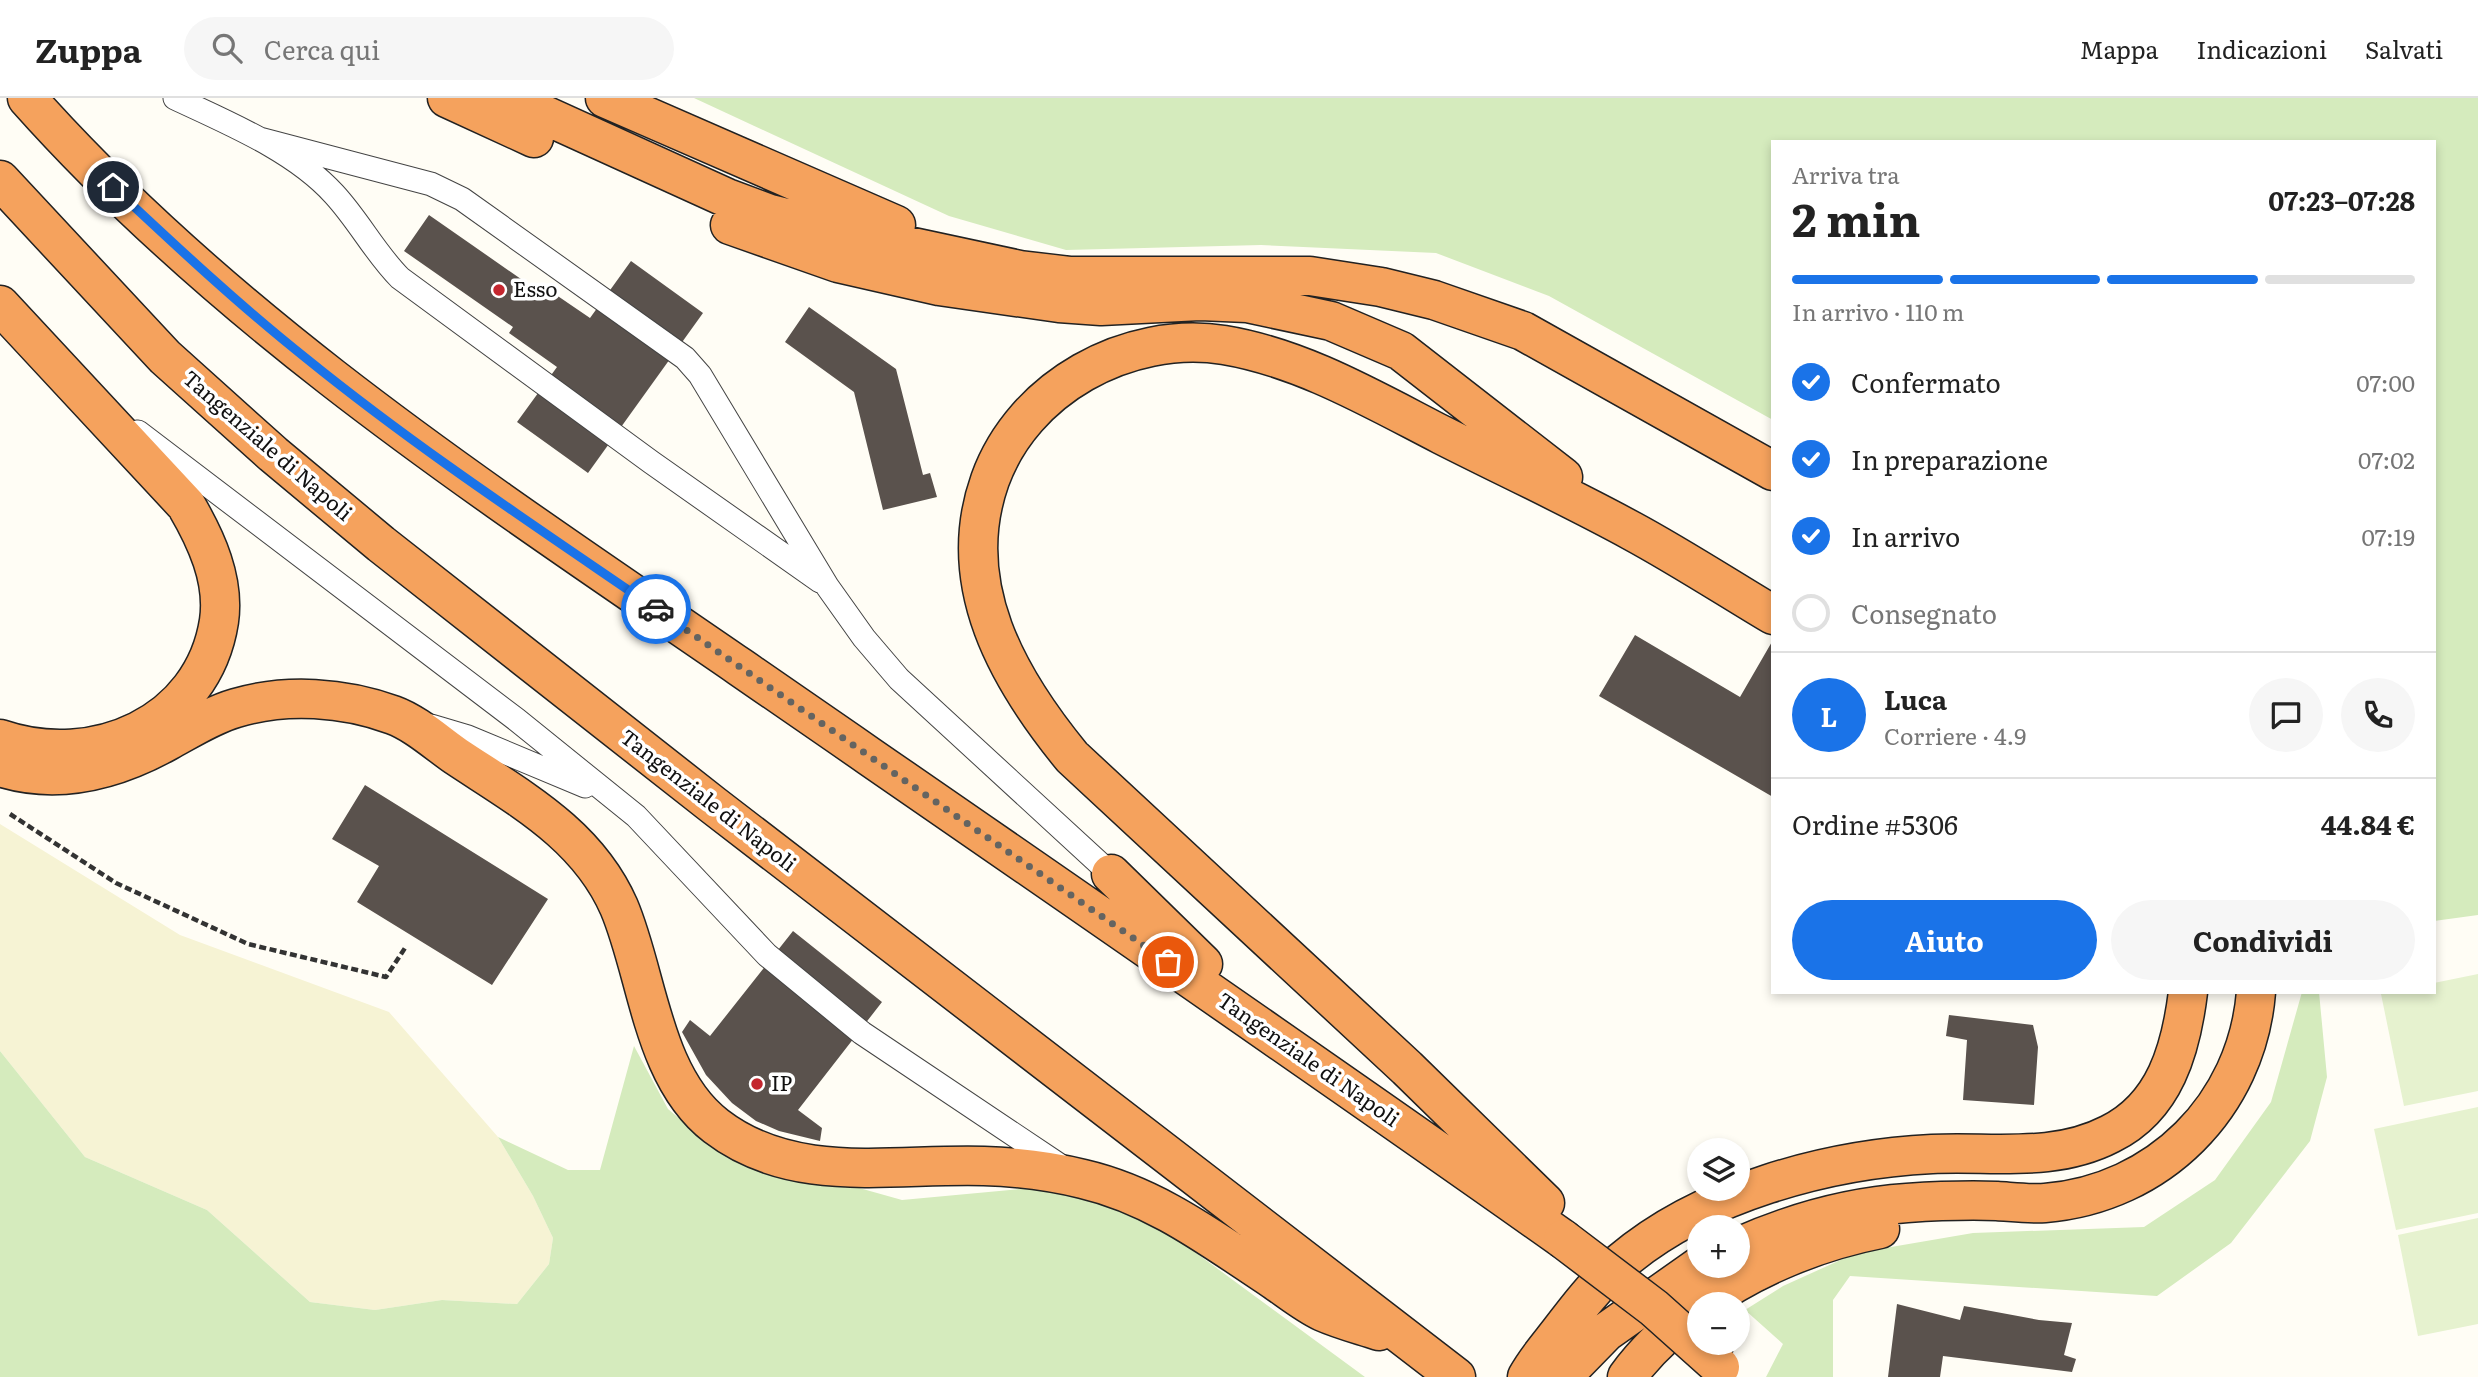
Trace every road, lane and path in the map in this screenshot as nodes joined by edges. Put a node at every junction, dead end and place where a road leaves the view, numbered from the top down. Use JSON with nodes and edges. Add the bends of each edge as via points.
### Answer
{"nodes":[{"id":1,"x":27,"y":98,"type":"edge"},
{"id":2,"x":175,"y":98,"type":"edge"},
{"id":3,"x":447,"y":98,"type":"edge"},
{"id":4,"x":507,"y":98,"type":"edge"},
{"id":5,"x":605,"y":98,"type":"edge"},
{"id":6,"x":251,"y":135,"type":"junction"},
{"id":7,"x":4,"y":185,"type":"edge"},
{"id":8,"x":1020,"y":270,"type":"junction"},
{"id":9,"x":0,"y":305,"type":"edge"},
{"id":10,"x":69,"y":379,"type":"junction"},
{"id":11,"x":1771,"y":470,"type":"edge"},
{"id":12,"x":1632,"y":531,"type":"junction"},
{"id":13,"x":827,"y":586,"type":"junction"},
{"id":14,"x":1771,"y":614,"type":"edge"},
{"id":15,"x":397,"y":717,"type":"junction"},
{"id":16,"x":0,"y":739,"type":"edge"},
{"id":17,"x":0,"y":767,"type":"edge"},
{"id":18,"x":609,"y":797,"type":"junction"},
{"id":19,"x":0,"y":807,"type":"edge"},
{"id":20,"x":1111,"y":874,"type":"joint"},
{"id":21,"x":405,"y":948,"type":"dead end"},
{"id":22,"x":2188,"y":994,"type":"edge"},
{"id":23,"x":2256,"y":994,"type":"edge"},
{"id":24,"x":1282,"y":1041,"type":"junction"},
{"id":25,"x":1089,"y":1180,"type":"junction"},
{"id":26,"x":1994,"y":1201,"type":"junction"},
{"id":27,"x":1567,"y":1234,"type":"junction"},
{"id":28,"x":1750,"y":1242,"type":"edge"},
{"id":29,"x":1687,"y":1275,"type":"edge"},
{"id":30,"x":1723,"y":1292,"type":"edge"},
{"id":31,"x":1687,"y":1316,"type":"edge"},
{"id":32,"x":1410,"y":1342,"type":"junction"},
{"id":33,"x":1720,"y":1367,"type":"dead end"},
{"id":34,"x":1456,"y":1377,"type":"edge"},
{"id":35,"x":1527,"y":1377,"type":"edge"},
{"id":36,"x":1562,"y":1377,"type":"edge"},
{"id":37,"x":1627,"y":1377,"type":"edge"}],
"edges":[{"from":1,"to":24,"type":"highway","name":"Tangenziale di Napoli","via":[[206,275],[308,360],[448,465]]},
{"from":2,"to":6,"type":"lane"},
{"from":3,"to":12,"type":"highway","via":[[734,227],[838,263],[939,286],[1059,303],[1247,303],[1331,321],[1401,351]]},
{"from":4,"to":8,"type":"highway","via":[[769,214]]},
{"from":5,"to":8,"type":"highway","via":[[929,239]]},
{"from":6,"to":13,"type":"lane","via":[[314,175],[334,194],[400,278]]},
{"from":6,"to":13,"type":"lane","via":[[430,184],[463,199],[685,358],[700,375]]},
{"from":7,"to":32,"type":"highway","name":"Tangenziale di Napoli","via":[[165,357],[361,527],[724,814]]},
{"from":8,"to":11,"type":"highway","via":[[1123,278],[1310,276],[1434,300],[1523,331]]},
{"from":9,"to":10,"type":"highway"},
{"from":10,"to":16,"type":"highway","via":[[186,505],[213,562],[219,620],[203,669],[188,691],[144,729],[119,740],[56,751]]},
{"from":10,"to":18,"type":"lane","via":[[517,720]]},
{"from":12,"to":14,"type":"highway"},
{"from":12,"to":27,"type":"highway","via":[[1300,365],[1221,345],[1183,343],[1124,355],[1059,386],[1007,443],[979,519],[977,555],[996,638],[1038,715],[1072,757],[1407,1068]]},
{"from":13,"to":20,"type":"lane","via":[[899,679]]},
{"from":15,"to":17,"type":"highway","via":[[330,701],[266,701],[202,722],[107,769],[48,775]]},
{"from":15,"to":18,"type":"lane","via":[[468,737]]},
{"from":15,"to":25,"type":"highway","via":[[547,816],[576,841],[619,907],[647,1005],[673,1069],[712,1123],[740,1142],[799,1164],[847,1169],[994,1167],[1046,1170]]},
{"from":18,"to":25,"type":"lane","via":[[636,816],[767,956],[862,1033],[1050,1161]]},
{"from":19,"to":21,"type":"path","via":[[116,883],[248,944],[386,977]]},
{"from":20,"to":24,"type":"highway"},
{"from":22,"to":35,"type":"highway","via":[[2171,1068],[2154,1099],[2113,1133],[2047,1153],[1942,1153],[1871,1159],[1739,1195],[1689,1217],[1621,1262],[1590,1294]]},
{"from":23,"to":26,"type":"highway","via":[[2248,1037],[2230,1081],[2180,1149],[2120,1186],[2084,1197],[2045,1203]]},
{"from":24,"to":27,"type":"highway","name":"Tangenziale di Napoli"},
{"from":25,"to":32,"type":"highway","via":[[1165,1209],[1322,1312]]},
{"from":26,"to":28,"type":"highway","via":[[1858,1209],[1813,1218]]},
{"from":26,"to":30,"type":"highway","via":[[1822,1245],[1757,1272]]},
{"from":27,"to":33,"type":"highway","bridge":true},
{"from":29,"to":36,"type":"highway","via":[[1606,1332]]},
{"from":31,"to":37,"type":"highway"},
{"from":32,"to":34,"type":"highway","name":"Tangenziale di Napoli"}]}
